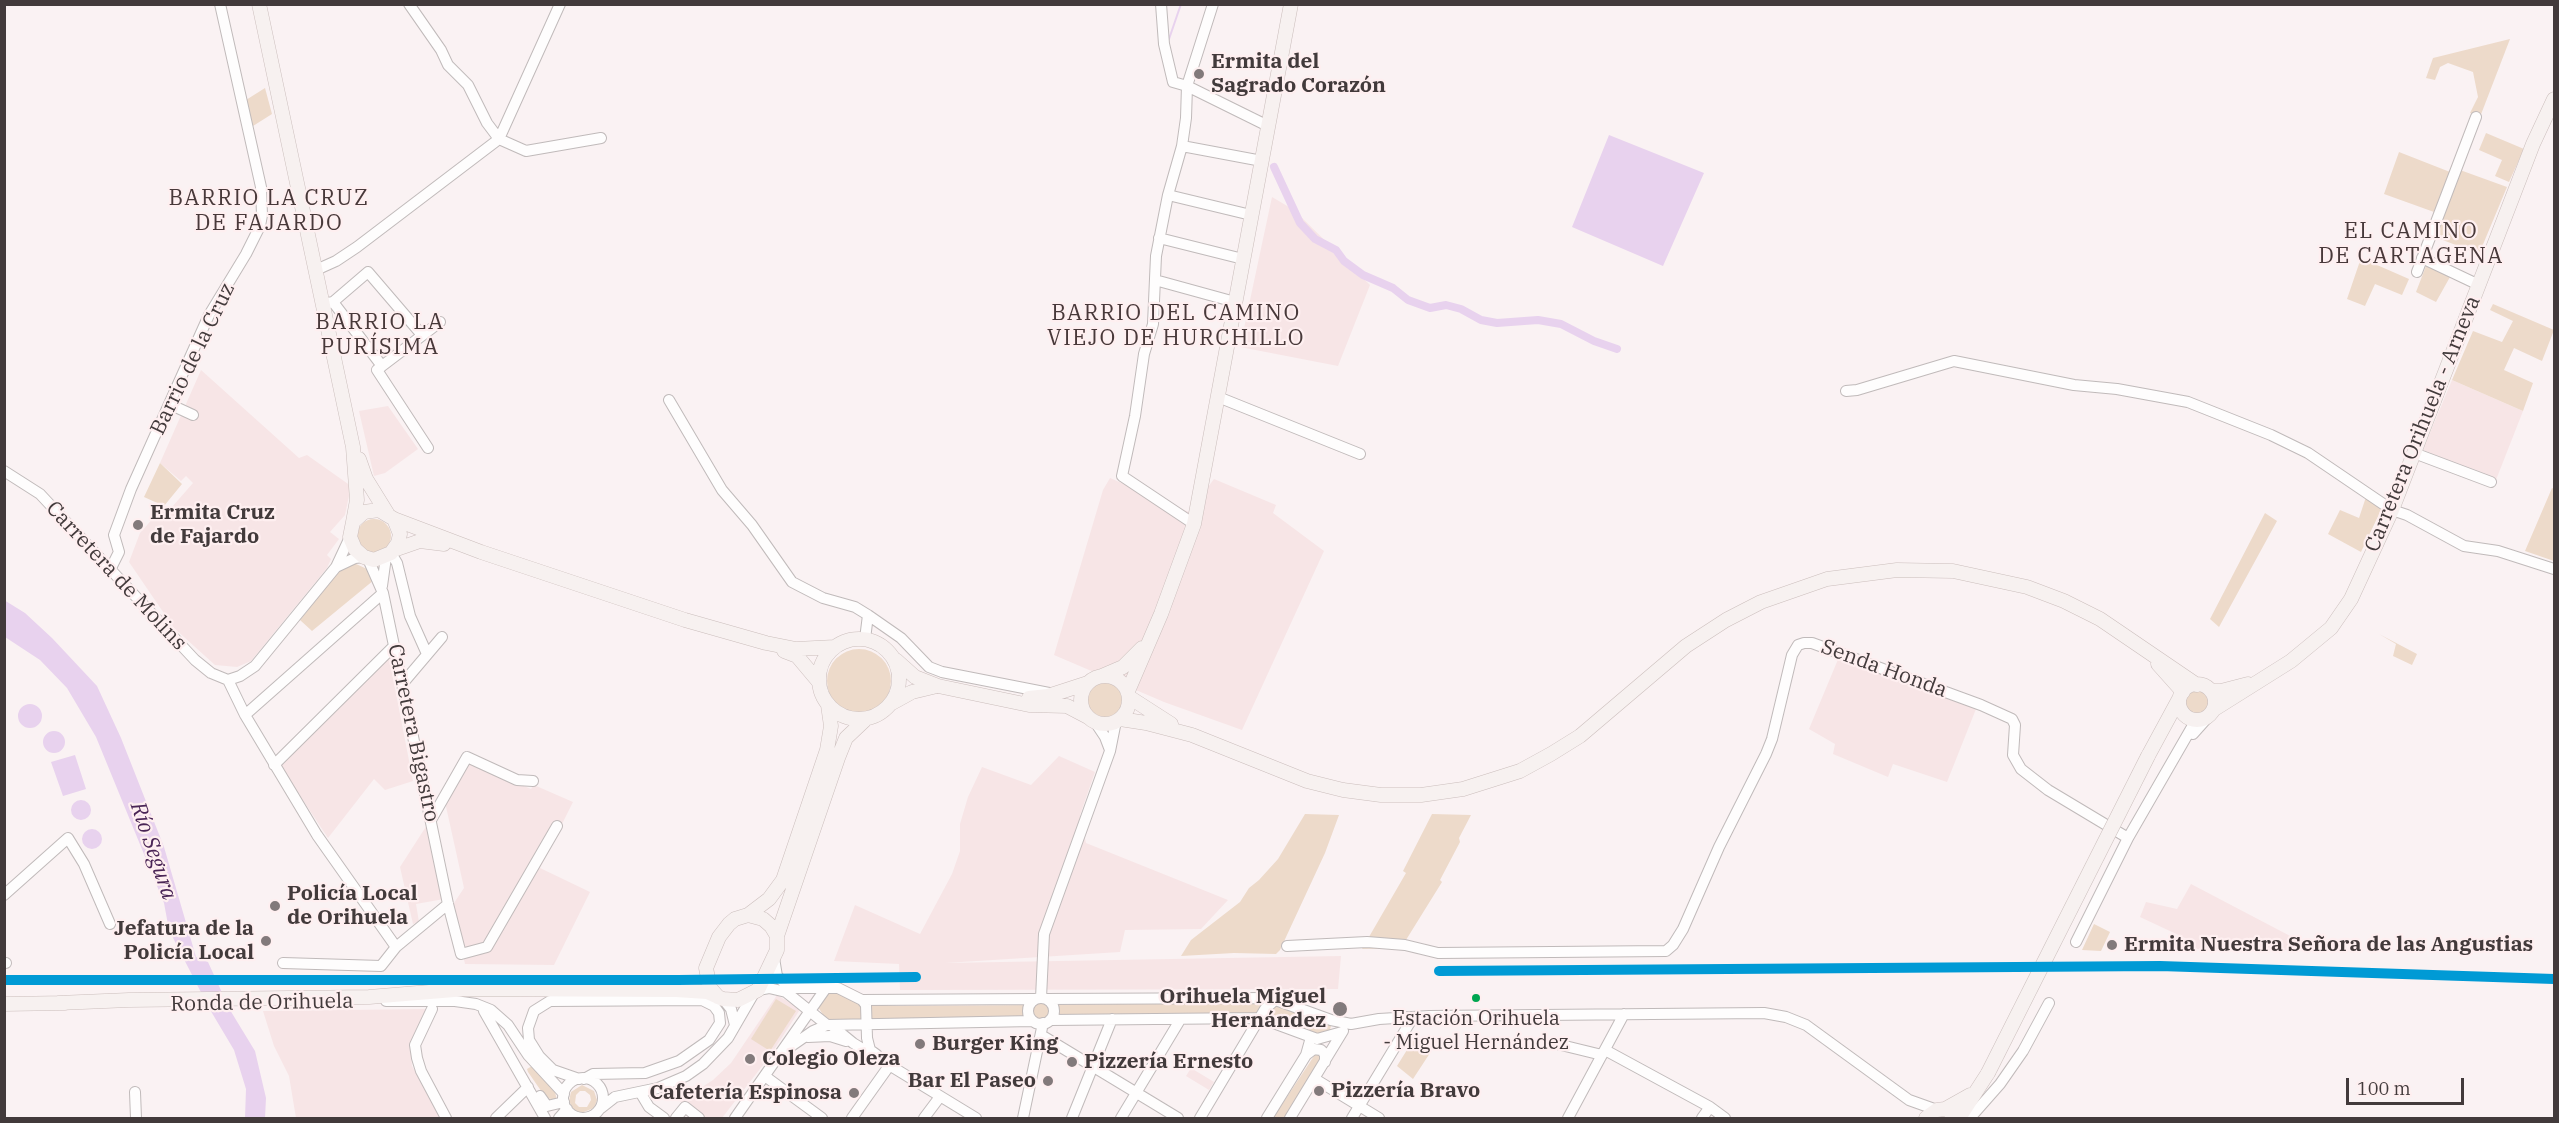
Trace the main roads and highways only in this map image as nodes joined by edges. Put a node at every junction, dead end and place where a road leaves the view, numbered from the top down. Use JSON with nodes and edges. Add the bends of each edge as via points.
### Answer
{"nodes":[{"id":1,"x":259,"y":4,"type":"edge"},
{"id":2,"x":1291,"y":4,"type":"edge"},
{"id":3,"x":2554,"y":99,"type":"edge"},
{"id":4,"x":353,"y":447,"type":"junction"},
{"id":5,"x":390,"y":516,"type":"junction"},
{"id":6,"x":353,"y":522,"type":"junction"},
{"id":7,"x":481,"y":552,"type":"junction"},
{"id":8,"x":391,"y":554,"type":"junction"},
{"id":9,"x":1148,"y":642,"type":"junction"},
{"id":10,"x":766,"y":643,"type":"junction"},
{"id":11,"x":835,"y":646,"type":"junction"},
{"id":12,"x":2144,"y":650,"type":"junction"},
{"id":13,"x":893,"y":657,"type":"junction"},
{"id":14,"x":1094,"y":680,"type":"junction"},
{"id":15,"x":2258,"y":680,"type":"junction"},
{"id":16,"x":818,"y":681,"type":"junction"},
{"id":17,"x":2197,"y":685,"type":"junction"},
{"id":18,"x":938,"y":686,"type":"junction"},
{"id":19,"x":2211,"y":691,"type":"junction"},
{"id":20,"x":1128,"y":694,"type":"junction"},
{"id":21,"x":2182,"y":694,"type":"junction"},
{"id":22,"x":1004,"y":699,"type":"junction"},
{"id":23,"x":892,"y":703,"type":"junction"},
{"id":24,"x":828,"y":705,"type":"junction"},
{"id":25,"x":2211,"y":713,"type":"junction"},
{"id":26,"x":2191,"y":718,"type":"junction"},
{"id":27,"x":1092,"y":719,"type":"junction"},
{"id":28,"x":865,"y":720,"type":"junction"},
{"id":29,"x":1118,"y":720,"type":"junction"},
{"id":30,"x":2161,"y":730,"type":"junction"},
{"id":31,"x":1192,"y":735,"type":"junction"},
{"id":32,"x":748,"y":915,"type":"junction"},
{"id":33,"x":777,"y":936,"type":"junction"},
{"id":34,"x":706,"y":968,"type":"junction"},
{"id":35,"x":466,"y":989,"type":"junction"},
{"id":36,"x":676,"y":990,"type":"junction"},
{"id":37,"x":721,"y":998,"type":"junction"},
{"id":38,"x":240,"y":1000,"type":"junction"},
{"id":39,"x":4,"y":1004,"type":"edge"},
{"id":40,"x":1978,"y":1087,"type":"junction"},
{"id":41,"x":1933,"y":1114,"type":"edge"},
{"id":42,"x":1958,"y":1119,"type":"edge"}],
"edges":[{"from":1,"to":4,"type":"main road","via":[[316,270],[328,303]]},
{"from":2,"to":9,"type":"main road","via":[[1194,524]]},
{"from":3,"to":15,"type":"main road","name":"Carretera Orihuela - Arneva","via":[[2533,144],[2392,510],[2351,599],[2331,628],[2291,661]]},
{"from":4,"to":5,"type":"main road","via":[[366,479]]},
{"from":4,"to":6,"type":"main road","via":[[357,500]]},
{"from":5,"to":6,"type":"main road","via":[[372,510]]},
{"from":5,"to":7,"type":"main road"},
{"from":5,"to":8,"type":"main road","via":[[400,534]]},
{"from":6,"to":8,"type":"main road","via":[[350,537],[355,549],[366,558]]},
{"from":7,"to":8,"type":"main road","via":[[429,541],[410,543]]},
{"from":7,"to":10,"type":"main road","via":[[582,588]]},
{"from":9,"to":14,"type":"main road","via":[[1123,667]]},
{"from":9,"to":20,"type":"main road"},
{"from":10,"to":11,"type":"main road","via":[[796,649]]},
{"from":10,"to":16,"type":"main road","via":[[796,656]]},
{"from":11,"to":13,"type":"main road","via":[[865,639]]},
{"from":11,"to":16,"type":"main road","via":[[820,668]]},
{"from":12,"to":17,"type":"main road"},
{"from":12,"to":21,"type":"main road"},
{"from":12,"to":31,"type":"main road","via":[[2100,619],[2027,587],[1953,571],[1897,570],[1827,579],[1761,602],[1686,646],[1580,736],[1520,771],[1463,789],[1421,795],[1344,790],[1307,781]]},
{"from":13,"to":18,"type":"main road","via":[[915,677]]},
{"from":13,"to":23,"type":"main road","via":[[899,680]]},
{"from":14,"to":20,"type":"main road","via":[[1113,677]]},
{"from":14,"to":22,"type":"main road","via":[[1055,694]]},
{"from":14,"to":27,"type":"main road","via":[[1081,696],[1083,711]]},
{"from":15,"to":19,"type":"main road","name":"Carretera Orihuela - Arneva"},
{"from":15,"to":25,"type":"main road","name":"Carretera Orihuela - Arneva"},
{"from":16,"to":24,"type":"main road"},
{"from":17,"to":19,"type":"main road"},
{"from":17,"to":21,"type":"main road"},
{"from":18,"to":22,"type":"main road"},
{"from":18,"to":23,"type":"main road","via":[[912,692]]},
{"from":19,"to":25,"type":"main road","via":[[2215,700]]},
{"from":20,"to":29,"type":"main road","via":[[1126,712]]},
{"from":20,"to":31,"type":"main road","via":[[1150,712]]},
{"from":21,"to":26,"type":"main road","via":[[2180,707]]},
{"from":21,"to":30,"type":"main road"},
{"from":22,"to":27,"type":"main road","via":[[1029,705],[1067,706]]},
{"from":23,"to":28,"type":"main road"},
{"from":24,"to":28,"type":"main road","via":[[845,717]]},
{"from":24,"to":32,"type":"main road","via":[[828,750],[783,880],[769,899]]},
{"from":25,"to":26,"type":"main road"},
{"from":26,"to":30,"type":"main road"},
{"from":27,"to":29,"type":"main road","via":[[1109,724]]},
{"from":28,"to":33,"type":"main road","via":[[846,738]]},
{"from":29,"to":31,"type":"main road"},
{"from":30,"to":40,"type":"main road","bridge":true},
{"from":32,"to":33,"type":"main road","via":[[767,922]]},
{"from":32,"to":34,"type":"main road","via":[[729,924]]},
{"from":33,"to":37,"type":"main road","via":[[775,958],[756,991],[744,999]]},
{"from":34,"to":36,"type":"main road","via":[[695,982]]},
{"from":34,"to":37,"type":"main road","via":[[710,988]]},
{"from":35,"to":36,"type":"main road","name":"Ronda de Orihuela"},
{"from":35,"to":38,"type":"main road","name":"Ronda de Orihuela","via":[[369,997]]},
{"from":35,"to":38,"type":"main road","name":"Ronda de Orihuela","via":[[372,1002]]},
{"from":36,"to":37,"type":"main road","name":"Ronda de Orihuela","via":[[707,992]]},
{"from":38,"to":39,"type":"main road","name":"Ronda de Orihuela"},
{"from":40,"to":41,"type":"main road","via":[[1963,1101]]},
{"from":40,"to":42,"type":"main road"},
{"from":41,"to":42,"type":"main road"}]}
